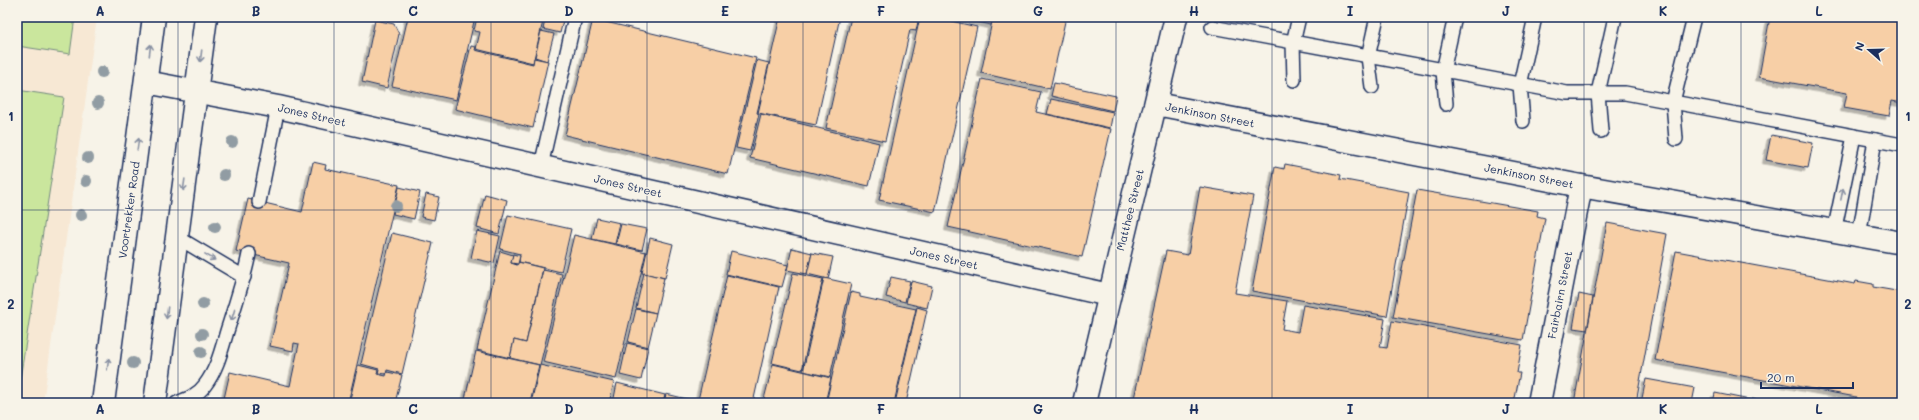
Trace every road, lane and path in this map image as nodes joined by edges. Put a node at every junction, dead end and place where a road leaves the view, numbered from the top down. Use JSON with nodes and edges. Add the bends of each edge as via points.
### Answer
{"nodes":[{"id":1,"x":154,"y":17,"type":"edge"},
{"id":2,"x":575,"y":17,"type":"edge"},
{"id":3,"x":1176,"y":17,"type":"edge"},
{"id":4,"x":1299,"y":17,"type":"edge"},
{"id":5,"x":1377,"y":17,"type":"edge"},
{"id":6,"x":1454,"y":17,"type":"edge"},
{"id":7,"x":1535,"y":17,"type":"edge"},
{"id":8,"x":1615,"y":17,"type":"edge"},
{"id":9,"x":1694,"y":17,"type":"edge"},
{"id":10,"x":206,"y":18,"type":"edge"},
{"id":11,"x":1212,"y":27,"type":"dead end"},
{"id":12,"x":1293,"y":43,"type":"junction"},
{"id":13,"x":1368,"y":57,"type":"junction"},
{"id":14,"x":1443,"y":71,"type":"junction"},
{"id":15,"x":1294,"y":80,"type":"dead end"},
{"id":16,"x":146,"y":82,"type":"junction"},
{"id":17,"x":1520,"y":85,"type":"junction"},
{"id":18,"x":1372,"y":87,"type":"dead end"},
{"id":19,"x":197,"y":90,"type":"junction"},
{"id":20,"x":1598,"y":93,"type":"junction"},
{"id":21,"x":1673,"y":102,"type":"junction"},
{"id":22,"x":1156,"y":104,"type":"junction"},
{"id":23,"x":1446,"y":104,"type":"dead end"},
{"id":24,"x":278,"y":107,"type":"junction"},
{"id":25,"x":1523,"y":121,"type":"dead end"},
{"id":26,"x":1601,"y":131,"type":"dead end"},
{"id":27,"x":1854,"y":136,"type":"junction"},
{"id":28,"x":1676,"y":139,"type":"dead end"},
{"id":29,"x":1875,"y":140,"type":"junction"},
{"id":30,"x":1902,"y":145,"type":"edge"},
{"id":31,"x":541,"y":166,"type":"junction"},
{"id":32,"x":1581,"y":186,"type":"junction"},
{"id":33,"x":259,"y":202,"type":"dead end"},
{"id":34,"x":1834,"y":232,"type":"junction"},
{"id":35,"x":1859,"y":236,"type":"junction"},
{"id":36,"x":177,"y":237,"type":"junction"},
{"id":37,"x":1902,"y":243,"type":"edge"},
{"id":38,"x":249,"y":254,"type":"dead end"},
{"id":39,"x":244,"y":278,"type":"junction"},
{"id":40,"x":1109,"y":295,"type":"junction"},
{"id":41,"x":103,"y":403,"type":"edge"},
{"id":42,"x":155,"y":403,"type":"edge"},
{"id":43,"x":177,"y":403,"type":"edge"},
{"id":44,"x":1084,"y":403,"type":"edge"},
{"id":45,"x":1539,"y":403,"type":"edge"}],
"edges":[{"from":16,"to":1,"type":"street","name":"Voortrekker Road","one_way":true},
{"from":2,"to":31,"type":"lane"},
{"from":3,"to":22,"type":"street","name":"Matthee Street"},
{"from":4,"to":12,"type":"lane"},
{"from":5,"to":13,"type":"lane"},
{"from":6,"to":14,"type":"lane"},
{"from":7,"to":17,"type":"lane"},
{"from":8,"to":20,"type":"lane"},
{"from":9,"to":21,"type":"lane"},
{"from":10,"to":19,"type":"street","one_way":true},
{"from":11,"to":12,"type":"lane"},
{"from":12,"to":13,"type":"lane"},
{"from":12,"to":15,"type":"lane"},
{"from":13,"to":14,"type":"lane"},
{"from":13,"to":18,"type":"lane"},
{"from":14,"to":17,"type":"lane"},
{"from":14,"to":23,"type":"lane"},
{"from":16,"to":19,"type":"street","name":"Jones Street"},
{"from":41,"to":16,"type":"street","name":"Voortrekker Road","one_way":true},
{"from":17,"to":20,"type":"lane","via":[[1568,93]]},
{"from":17,"to":25,"type":"lane"},
{"from":19,"to":24,"type":"street","name":"Jones Street"},
{"from":19,"to":36,"type":"street","one_way":true},
{"from":20,"to":21,"type":"lane","via":[[1625,93]]},
{"from":20,"to":26,"type":"lane"},
{"from":21,"to":27,"type":"lane"},
{"from":21,"to":28,"type":"lane"},
{"from":22,"to":32,"type":"street","name":"Jenkinson Street"},
{"from":22,"to":40,"type":"street","name":"Matthee Street"},
{"from":24,"to":31,"type":"street","name":"Jones Street"},
{"from":24,"to":33,"type":"lane"},
{"from":27,"to":29,"type":"lane"},
{"from":34,"to":27,"type":"lane","one_way":true},
{"from":29,"to":30,"type":"lane"},
{"from":29,"to":35,"type":"lane"},
{"from":31,"to":40,"type":"street","name":"Jones Street"},
{"from":32,"to":34,"type":"street","name":"Jenkinson Street"},
{"from":32,"to":45,"type":"street","name":"Fairbairn Street"},
{"from":34,"to":35,"type":"street","name":"Jenkinson Street"},
{"from":35,"to":37,"type":"street","name":"Jenkinson Street"},
{"from":36,"to":39,"type":"lane","one_way":true},
{"from":36,"to":42,"type":"street","one_way":true},
{"from":38,"to":39,"type":"lane"},
{"from":39,"to":43,"type":"lane","one_way":true,"via":[[213,373],[205,386],[193,397]]},
{"from":40,"to":44,"type":"street","name":"Matthee Street"}]}
